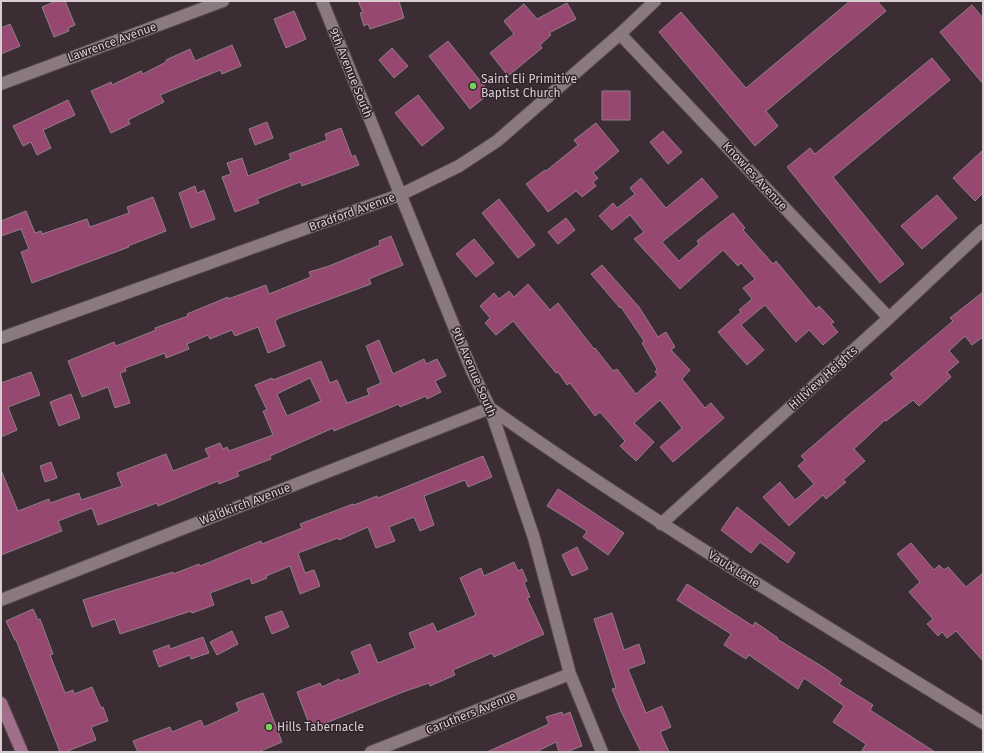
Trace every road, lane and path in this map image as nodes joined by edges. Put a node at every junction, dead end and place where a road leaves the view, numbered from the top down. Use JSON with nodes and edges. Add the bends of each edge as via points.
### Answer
{"nodes":[{"id":1,"x":223,"y":1,"type":"edge"},
{"id":2,"x":322,"y":1,"type":"edge"},
{"id":3,"x":655,"y":1,"type":"edge"},
{"id":4,"x":620,"y":34,"type":"junction"},
{"id":5,"x":1,"y":84,"type":"edge"},
{"id":6,"x":402,"y":194,"type":"junction"},
{"id":7,"x":982,"y":232,"type":"edge"},
{"id":8,"x":889,"y":318,"type":"junction"},
{"id":9,"x":1,"y":338,"type":"edge"},
{"id":10,"x":490,"y":408,"type":"junction"},
{"id":11,"x":661,"y":524,"type":"junction"},
{"id":12,"x":1,"y":600,"type":"edge"},
{"id":13,"x":570,"y":674,"type":"junction"},
{"id":14,"x":1,"y":703,"type":"edge"},
{"id":15,"x":983,"y":723,"type":"edge"},
{"id":16,"x":22,"y":752,"type":"edge"},
{"id":17,"x":372,"y":752,"type":"edge"},
{"id":18,"x":602,"y":752,"type":"edge"}],
"edges":[{"from":1,"to":5,"type":"street","name":"Lawrence Avenue"},
{"from":2,"to":6,"type":"street","name":"9th Avenue South"},
{"from":3,"to":4,"type":"street","name":"Bradford Avenue"},
{"from":4,"to":6,"type":"street","name":"Bradford Avenue","via":[[497,141],[459,166]]},
{"from":4,"to":8,"type":"street","name":"Knowles Avenue"},
{"from":6,"to":9,"type":"street","name":"Bradford Avenue"},
{"from":6,"to":10,"type":"street","name":"9th Avenue South","via":[[472,371]]},
{"from":7,"to":8,"type":"street","name":"Hillview Heights"},
{"from":8,"to":11,"type":"street","name":"Hillview Heights"},
{"from":10,"to":11,"type":"street","name":"Vaulx Lane","via":[[560,458]]},
{"from":10,"to":12,"type":"street","name":"Waldkirch Avenue"},
{"from":10,"to":13,"type":"street","name":"9th Avenue South","via":[[534,538]]},
{"from":11,"to":15,"type":"street","name":"Vaulx Lane"},
{"from":13,"to":17,"type":"street","name":"Caruthers Avenue"},
{"from":13,"to":18,"type":"street","name":"9th Avenue South"},
{"from":14,"to":16,"type":"street"}]}
